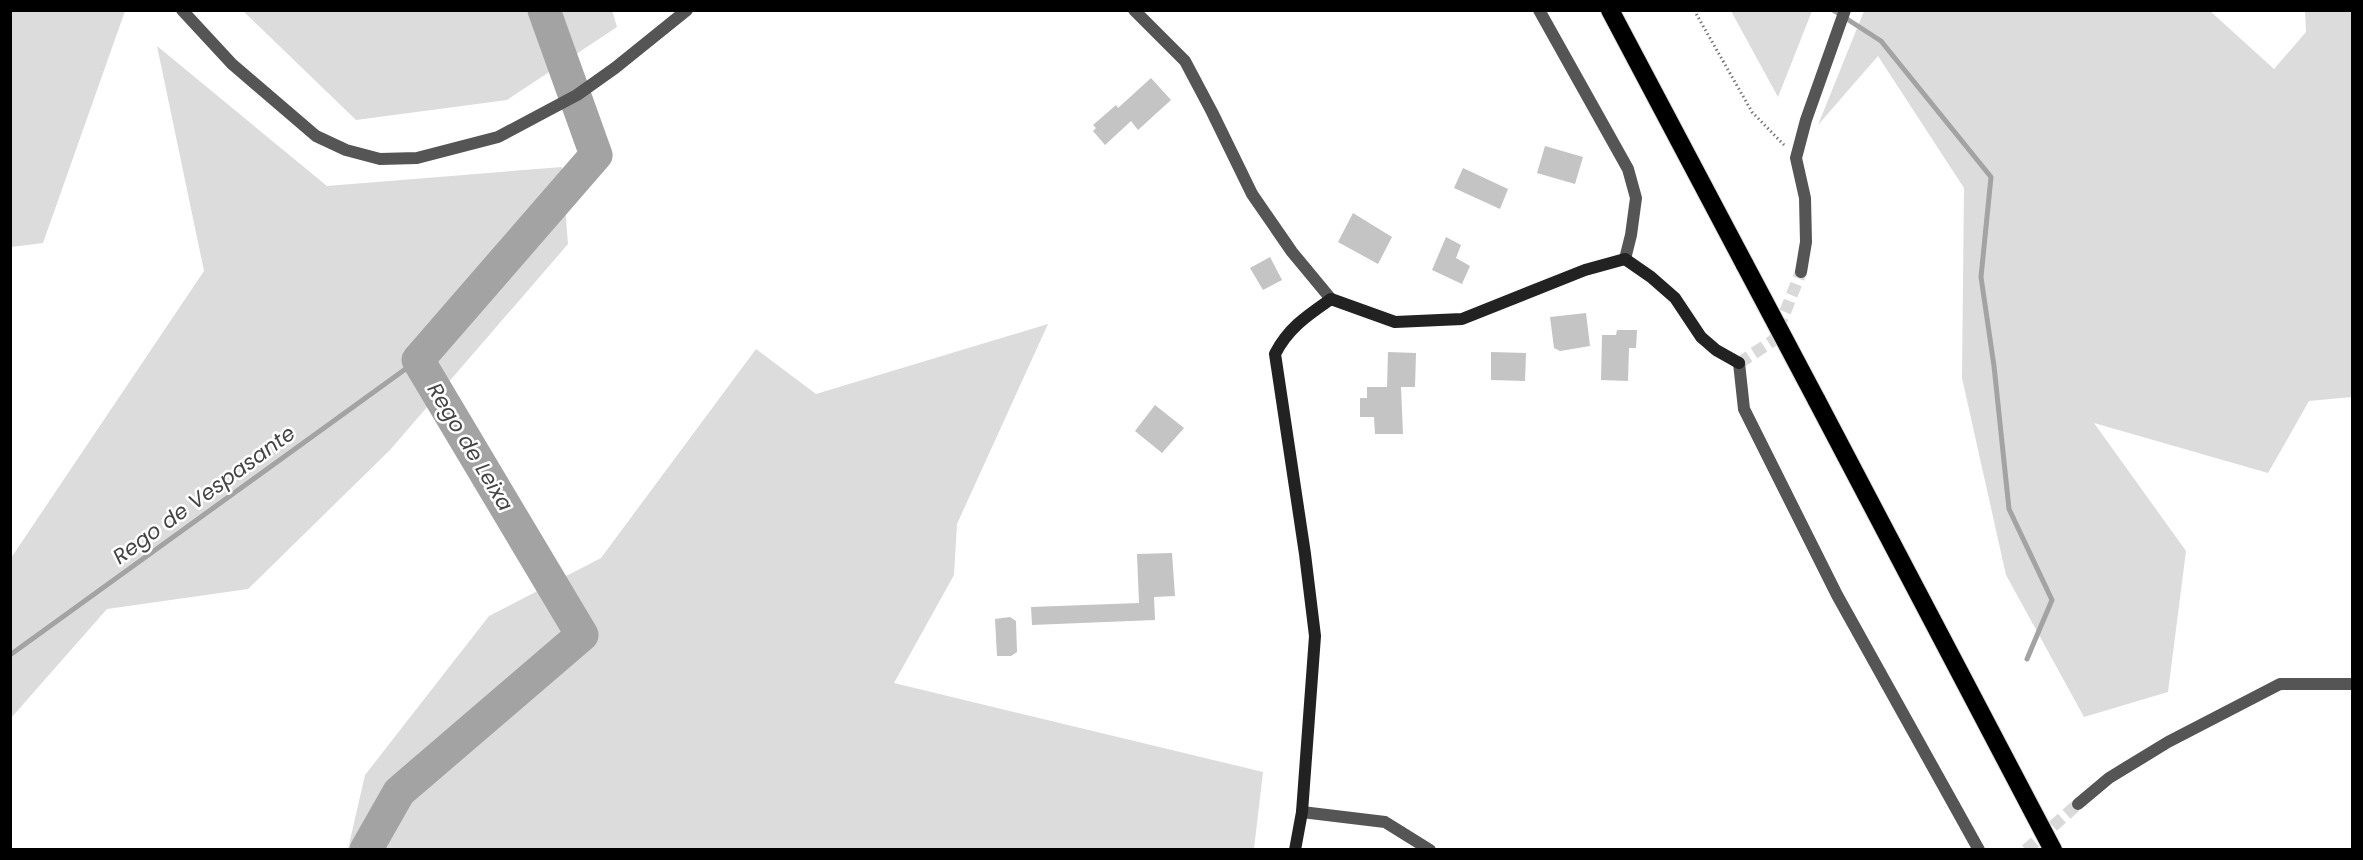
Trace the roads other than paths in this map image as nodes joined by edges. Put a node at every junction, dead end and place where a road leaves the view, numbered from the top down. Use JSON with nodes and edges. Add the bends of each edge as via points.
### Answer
{"nodes":[{"id":1,"x":182,"y":10,"type":"edge"},
{"id":2,"x":687,"y":10,"type":"edge"},
{"id":3,"x":1134,"y":10,"type":"edge"},
{"id":4,"x":1539,"y":10,"type":"edge"},
{"id":5,"x":1610,"y":10,"type":"edge"},
{"id":6,"x":1845,"y":10,"type":"edge"},
{"id":7,"x":1625,"y":260,"type":"junction"},
{"id":8,"x":1801,"y":272,"type":"tunnel mouth"},
{"id":9,"x":1331,"y":299,"type":"junction"},
{"id":10,"x":2352,"y":684,"type":"edge"},
{"id":11,"x":2078,"y":804,"type":"tunnel mouth"},
{"id":12,"x":1302,"y":812,"type":"junction"},
{"id":13,"x":1295,"y":849,"type":"edge"},
{"id":14,"x":1430,"y":849,"type":"edge"},
{"id":15,"x":1979,"y":849,"type":"edge"},
{"id":16,"x":2053,"y":849,"type":"edge"}],
"edges":[{"from":1,"to":2,"type":"street","via":[[232,64],[316,136],[346,150],[380,159],[417,158],[498,137],[577,95]]},
{"from":3,"to":9,"type":"street","via":[[1185,61],[1252,194]]},
{"from":4,"to":7,"type":"street","via":[[1628,169],[1636,198]]},
{"from":5,"to":16,"type":"highway","bridge":true},
{"from":6,"to":8,"type":"street","via":[[1796,158],[1806,220]]},
{"from":7,"to":9,"type":"street","via":[[1585,270],[1462,319],[1395,322]]},
{"from":7,"to":15,"type":"street","via":[[1675,298],[1701,337],[1739,363],[1744,409],[1837,595]]},
{"from":9,"to":12,"type":"street","via":[[1299,322],[1275,354],[1314,636]]},
{"from":10,"to":11,"type":"street","via":[[2280,684],[2168,742],[2109,778]]},
{"from":12,"to":13,"type":"street"},
{"from":12,"to":14,"type":"street","via":[[1385,822]]}]}
